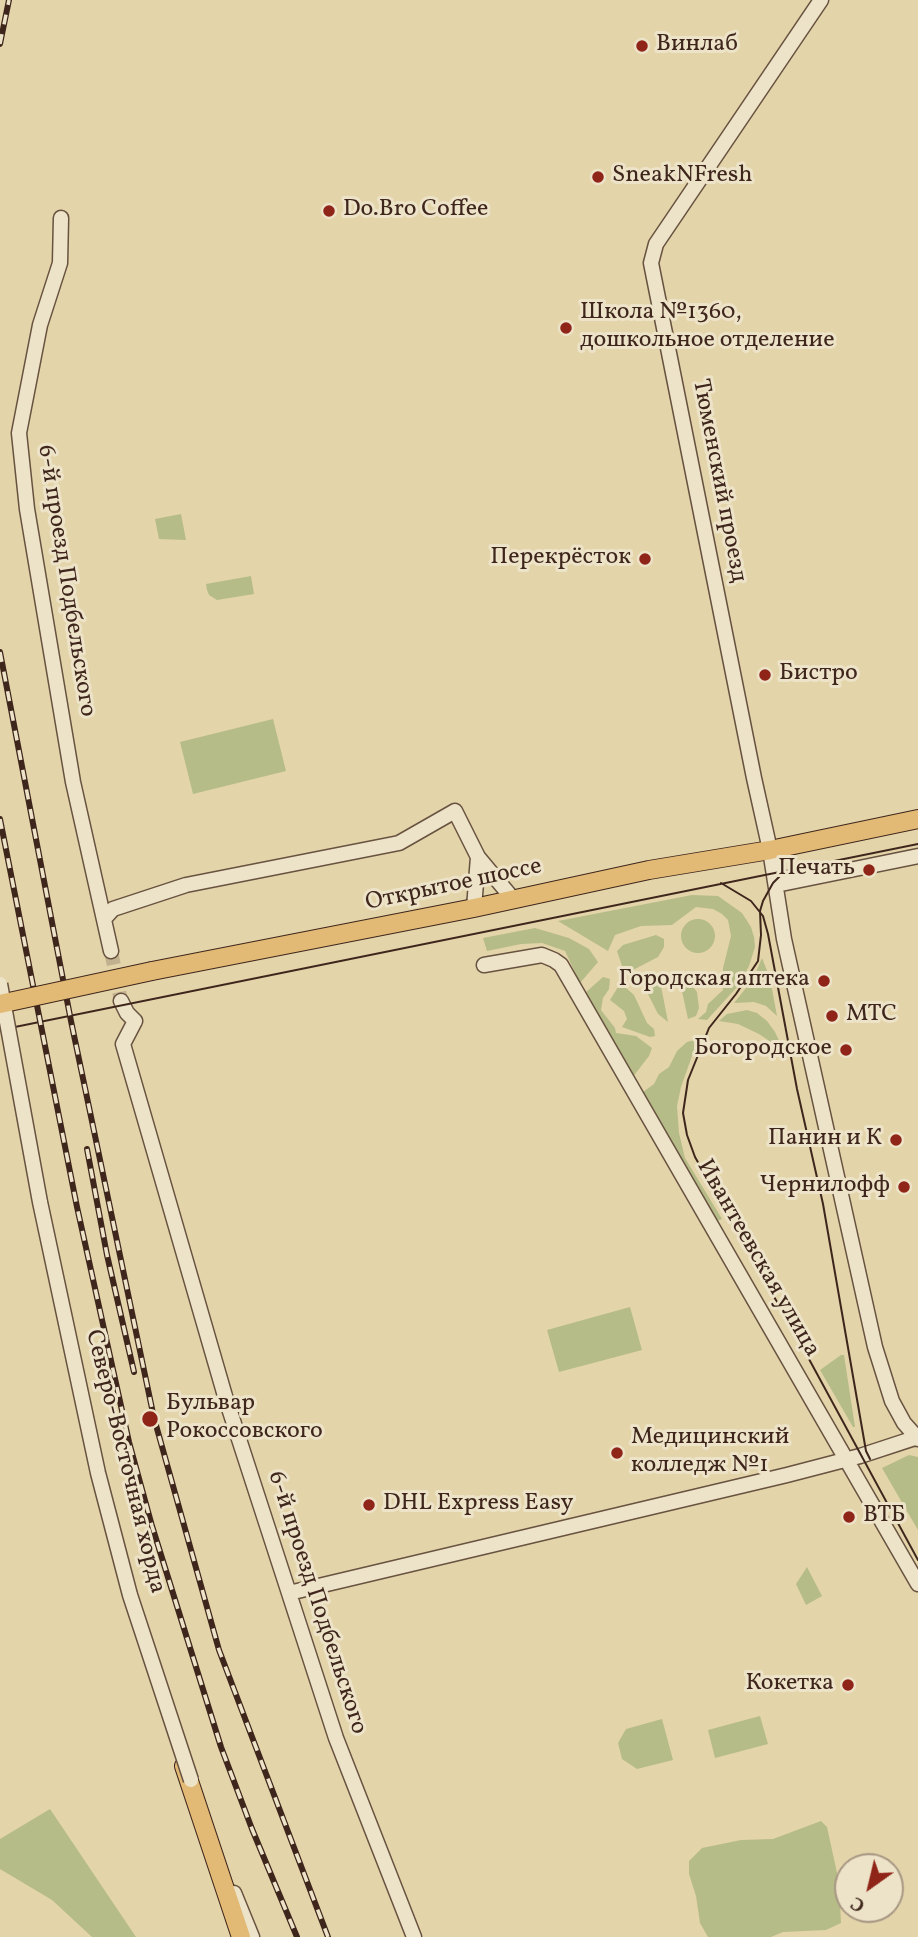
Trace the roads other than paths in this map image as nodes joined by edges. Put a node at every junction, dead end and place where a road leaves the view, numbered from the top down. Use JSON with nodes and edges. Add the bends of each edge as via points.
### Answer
{"nodes":[{"id":1,"x":821,"y":0,"type":"edge"},
{"id":2,"x":61,"y":218,"type":"dead end"},
{"id":3,"x":918,"y":819,"type":"edge"},
{"id":4,"x":770,"y":850,"type":"junction"},
{"id":5,"x":918,"y":856,"type":"edge"},
{"id":6,"x":478,"y":857,"type":"junction"},
{"id":7,"x":776,"y":885,"type":"junction"},
{"id":8,"x":513,"y":899,"type":"junction"},
{"id":9,"x":474,"y":908,"type":"junction"},
{"id":10,"x":104,"y":919,"type":"junction"},
{"id":11,"x":111,"y":951,"type":"tunnel mouth"},
{"id":12,"x":484,"y":965,"type":"dead end"},
{"id":13,"x":0,"y":984,"type":"edge"},
{"id":14,"x":0,"y":998,"type":"edge"},
{"id":15,"x":121,"y":1002,"type":"tunnel mouth"},
{"id":16,"x":0,"y":1004,"type":"edge"},
{"id":17,"x":918,"y":1438,"type":"edge"},
{"id":18,"x":845,"y":1460,"type":"junction"},
{"id":19,"x":918,"y":1583,"type":"edge"},
{"id":20,"x":289,"y":1593,"type":"junction"},
{"id":21,"x":241,"y":1937,"type":"edge"},
{"id":22,"x":253,"y":1937,"type":"edge"},
{"id":23,"x":414,"y":1937,"type":"edge"}],
"edges":[{"from":1,"to":4,"type":"street","name":"Тюменский проезд","via":[[656,244],[651,263]]},
{"from":2,"to":10,"type":"street","name":"6-й проезд Подбельского","via":[[60,263],[40,324],[19,433],[27,509],[73,782]]},
{"from":3,"to":4,"type":"main road","name":"Открытое шоссе"},
{"from":4,"to":7,"type":"street"},
{"from":4,"to":8,"type":"main road","name":"Открытое шоссе"},
{"from":5,"to":7,"type":"street"},
{"from":6,"to":8,"type":"street"},
{"from":6,"to":9,"type":"street"},
{"from":6,"to":10,"type":"street","via":[[455,811],[399,843],[186,885],[113,909]]},
{"from":7,"to":17,"type":"street","via":[[874,1347],[892,1401]]},
{"from":8,"to":9,"type":"main road","name":"Открытое шоссе"},
{"from":9,"to":16,"type":"main road","name":"Открытое шоссе","bridge":true},
{"from":10,"to":11,"type":"street","name":"6-й проезд Подбельского"},
{"from":12,"to":18,"type":"street","name":"Ивантеевская улица","via":[[542,955],[561,965]]},
{"from":13,"to":22,"type":"street","name":"Северо-Восточная хорда","bridge":true,"via":[[98,1474],[130,1595],[178,1744]]},
{"from":14,"to":21,"type":"main road","name":"Северо-Восточная хорда","via":[[96,1476],[128,1596]]},
{"from":15,"to":20,"type":"street","name":"6-й проезд Подбельского","via":[[127,1013],[141,1022],[123,1044],[225,1396]]},
{"from":17,"to":18,"type":"street"},
{"from":18,"to":19,"type":"street","name":"Ивантеевская улица"},
{"from":18,"to":20,"type":"street"},
{"from":20,"to":23,"type":"street","name":"6-й проезд Подбельского","via":[[336,1738]]}]}
